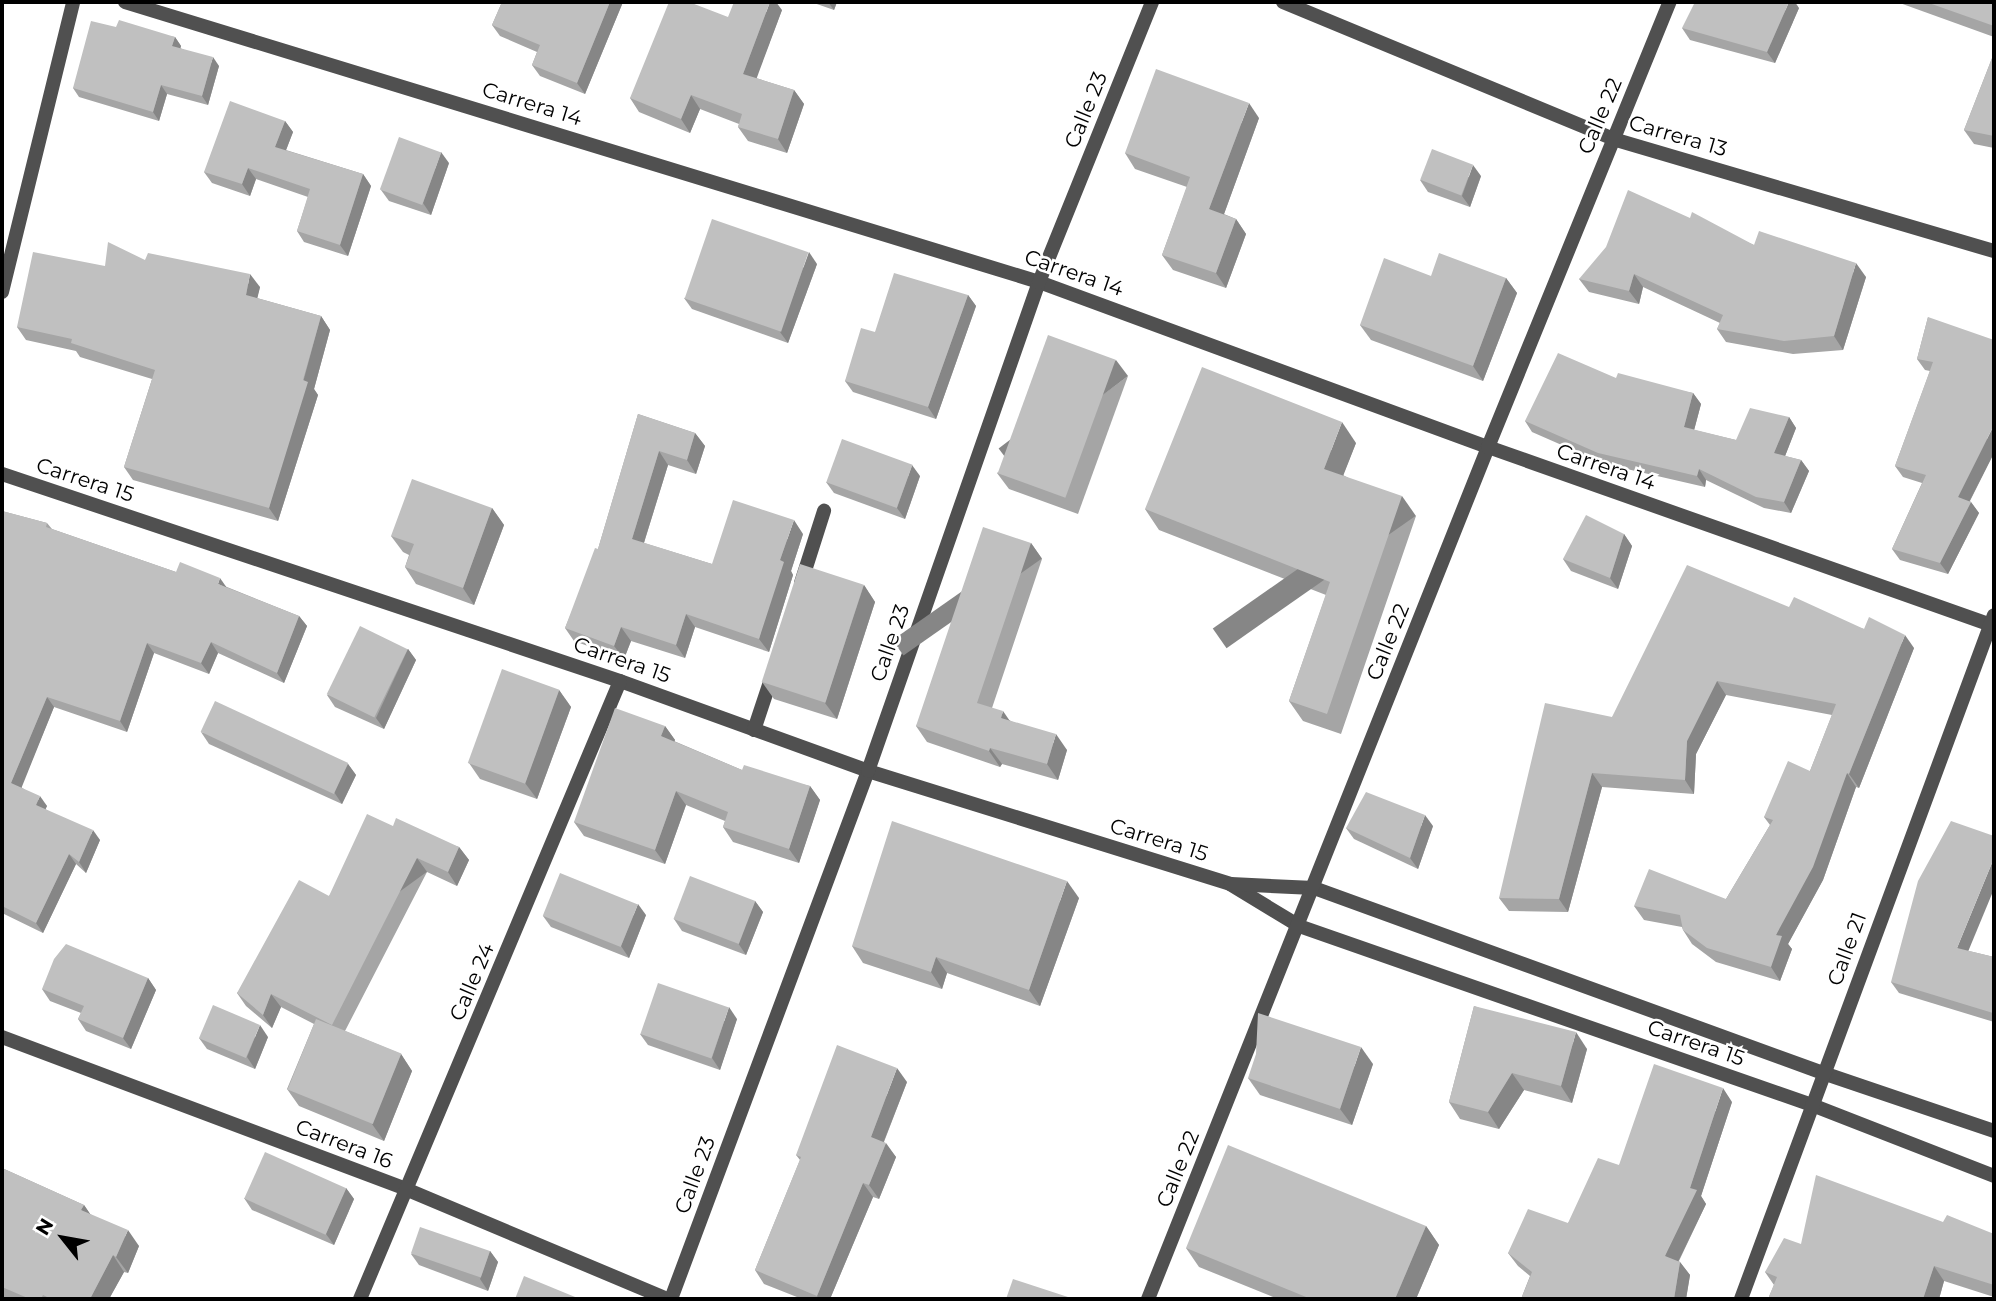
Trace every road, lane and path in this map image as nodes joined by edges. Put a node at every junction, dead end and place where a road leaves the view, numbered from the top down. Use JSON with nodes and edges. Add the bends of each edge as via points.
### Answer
{"nodes":[{"id":1,"x":73,"y":2,"type":"edge"},
{"id":2,"x":125,"y":2,"type":"edge"},
{"id":3,"x":1152,"y":2,"type":"edge"},
{"id":4,"x":1283,"y":2,"type":"edge"},
{"id":5,"x":1670,"y":2,"type":"edge"},
{"id":6,"x":1613,"y":139,"type":"junction"},
{"id":7,"x":1994,"y":251,"type":"edge"},
{"id":8,"x":1039,"y":282,"type":"junction"},
{"id":9,"x":2,"y":292,"type":"edge"},
{"id":10,"x":1488,"y":447,"type":"junction"},
{"id":11,"x":2,"y":474,"type":"edge"},
{"id":12,"x":824,"y":511,"type":"dead end"},
{"id":13,"x":795,"y":601,"type":"edge"},
{"id":14,"x":1993,"y":622,"type":"edge"},
{"id":15,"x":779,"y":653,"type":"edge"},
{"id":16,"x":620,"y":681,"type":"junction"},
{"id":17,"x":754,"y":730,"type":"junction"},
{"id":18,"x":868,"y":771,"type":"junction"},
{"id":19,"x":1230,"y":884,"type":"junction"},
{"id":20,"x":1314,"y":888,"type":"junction"},
{"id":21,"x":1299,"y":926,"type":"junction"},
{"id":22,"x":2,"y":1037,"type":"edge"},
{"id":23,"x":1823,"y":1073,"type":"junction"},
{"id":24,"x":1812,"y":1105,"type":"junction"},
{"id":25,"x":1994,"y":1131,"type":"edge"},
{"id":26,"x":1994,"y":1176,"type":"edge"},
{"id":27,"x":408,"y":1190,"type":"junction"},
{"id":28,"x":360,"y":1299,"type":"edge"},
{"id":29,"x":669,"y":1299,"type":"edge"},
{"id":30,"x":1148,"y":1299,"type":"edge"},
{"id":31,"x":1741,"y":1299,"type":"edge"}],
"edges":[{"from":1,"to":9,"type":"street"},
{"from":2,"to":8,"type":"street","name":"Carrera 14"},
{"from":3,"to":8,"type":"street","name":"Calle 23"},
{"from":4,"to":6,"type":"street","name":"Carrera 13"},
{"from":5,"to":6,"type":"street","name":"Calle 22"},
{"from":6,"to":7,"type":"street","name":"Carrera 13"},
{"from":6,"to":10,"type":"street","name":"Calle 22"},
{"from":8,"to":10,"type":"street","name":"Carrera 14"},
{"from":8,"to":18,"type":"street","name":"Calle 23"},
{"from":10,"to":14,"type":"street","name":"Carrera 14"},
{"from":10,"to":20,"type":"street","name":"Calle 22"},
{"from":11,"to":16,"type":"street","name":"Carrera 15"},
{"from":12,"to":13,"type":"street"},
{"from":14,"to":23,"type":"street","name":"Calle 21"},
{"from":15,"to":17,"type":"street"},
{"from":16,"to":17,"type":"street","name":"Carrera 15"},
{"from":16,"to":27,"type":"street","name":"Calle 24"},
{"from":17,"to":18,"type":"street","name":"Carrera 15"},
{"from":18,"to":19,"type":"street","name":"Carrera 15"},
{"from":18,"to":29,"type":"street","name":"Calle 23"},
{"from":19,"to":20,"type":"street","name":"Carrera 15"},
{"from":19,"to":21,"type":"street","name":"Carrera 15"},
{"from":20,"to":21,"type":"street","name":"Calle 22"},
{"from":20,"to":23,"type":"street","name":"Carrera 15"},
{"from":21,"to":24,"type":"street","name":"Carrera 15"},
{"from":21,"to":30,"type":"street","name":"Calle 22"},
{"from":22,"to":27,"type":"street","name":"Carrera 16"},
{"from":23,"to":24,"type":"street","name":"Calle 21"},
{"from":23,"to":25,"type":"street","name":"Carrera 15"},
{"from":24,"to":26,"type":"street","name":"Carrera 15"},
{"from":24,"to":31,"type":"street","name":"Calle 21"},
{"from":27,"to":28,"type":"street","name":"Calle 24"},
{"from":27,"to":29,"type":"street","name":"Carrera 16"}]}
